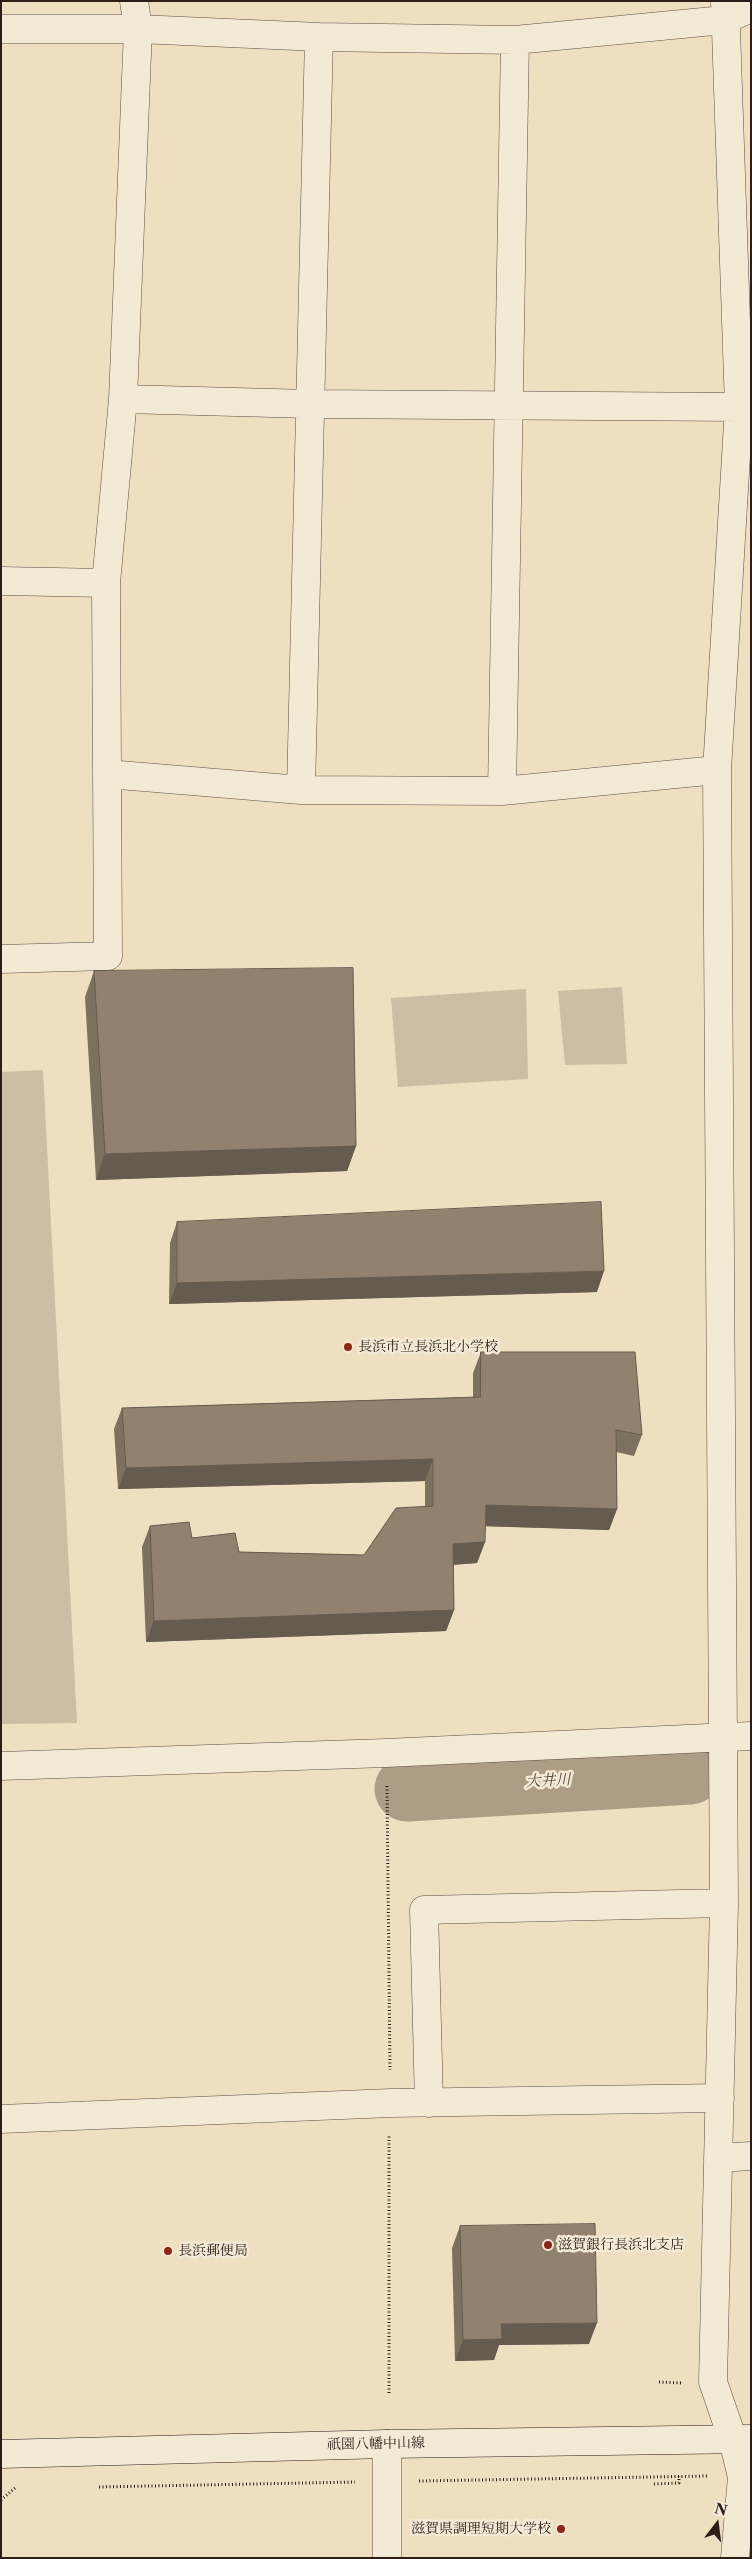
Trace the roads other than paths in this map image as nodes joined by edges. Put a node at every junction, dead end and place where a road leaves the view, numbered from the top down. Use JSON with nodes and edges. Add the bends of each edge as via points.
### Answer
{"nodes":[{"id":1,"x":134,"y":1,"type":"edge"},
{"id":2,"x":751,"y":8,"type":"edge"},
{"id":3,"x":724,"y":11,"type":"edge"},
{"id":4,"x":1,"y":29,"type":"edge"},
{"id":5,"x":138,"y":29,"type":"junction"},
{"id":6,"x":319,"y":37,"type":"junction"},
{"id":7,"x":515,"y":40,"type":"junction"},
{"id":8,"x":742,"y":264,"type":"edge"},
{"id":9,"x":123,"y":399,"type":"junction"},
{"id":10,"x":310,"y":404,"type":"junction"},
{"id":11,"x":509,"y":404,"type":"junction"},
{"id":12,"x":739,"y":407,"type":"junction"},
{"id":13,"x":742,"y":506,"type":"edge"},
{"id":14,"x":1,"y":581,"type":"edge"},
{"id":15,"x":106,"y":584,"type":"junction"},
{"id":16,"x":717,"y":770,"type":"junction"},
{"id":17,"x":108,"y":774,"type":"junction"},
{"id":18,"x":301,"y":790,"type":"junction"},
{"id":19,"x":502,"y":791,"type":"junction"},
{"id":20,"x":1,"y":959,"type":"edge"},
{"id":21,"x":751,"y":1736,"type":"edge"},
{"id":22,"x":724,"y":1737,"type":"junction"},
{"id":23,"x":1,"y":1766,"type":"edge"},
{"id":24,"x":724,"y":1903,"type":"junction"},
{"id":25,"x":720,"y":2098,"type":"junction"},
{"id":26,"x":429,"y":2103,"type":"junction"},
{"id":27,"x":1,"y":2119,"type":"edge"},
{"id":28,"x":751,"y":2156,"type":"edge"},
{"id":29,"x":718,"y":2158,"type":"junction"},
{"id":30,"x":742,"y":2440,"type":"edge"},
{"id":31,"x":387,"y":2444,"type":"junction"},
{"id":32,"x":1,"y":2454,"type":"edge"},
{"id":33,"x":387,"y":2558,"type":"edge"},
{"id":34,"x":735,"y":2558,"type":"edge"}],
"edges":[{"from":1,"to":5,"type":"street"},
{"from":2,"to":3,"type":"street"},
{"from":3,"to":7,"type":"street"},
{"from":3,"to":8,"type":"street"},
{"from":4,"to":5,"type":"street"},
{"from":5,"to":6,"type":"street"},
{"from":5,"to":9,"type":"street"},
{"from":6,"to":7,"type":"street"},
{"from":6,"to":10,"type":"street"},
{"from":7,"to":11,"type":"street"},
{"from":8,"to":12,"type":"street"},
{"from":9,"to":10,"type":"street"},
{"from":9,"to":15,"type":"street"},
{"from":10,"to":11,"type":"street"},
{"from":10,"to":18,"type":"street"},
{"from":11,"to":12,"type":"street"},
{"from":11,"to":19,"type":"street"},
{"from":12,"to":13,"type":"street"},
{"from":13,"to":16,"type":"street"},
{"from":14,"to":15,"type":"street"},
{"from":15,"to":17,"type":"street"},
{"from":16,"to":19,"type":"street"},
{"from":16,"to":22,"type":"street"},
{"from":17,"to":18,"type":"street"},
{"from":17,"to":20,"type":"street","via":[[108,956]]},
{"from":18,"to":19,"type":"street"},
{"from":21,"to":22,"type":"street"},
{"from":22,"to":23,"type":"street"},
{"from":22,"to":24,"type":"street"},
{"from":24,"to":25,"type":"street"},
{"from":24,"to":26,"type":"street","via":[[424,1910]]},
{"from":25,"to":26,"type":"street"},
{"from":25,"to":29,"type":"street"},
{"from":26,"to":27,"type":"street"},
{"from":28,"to":29,"type":"street"},
{"from":29,"to":30,"type":"street","via":[[713,2382]]},
{"from":30,"to":31,"type":"street","name":"祇園八幡中山線"},
{"from":30,"to":34,"type":"street"},
{"from":31,"to":32,"type":"street","name":"祇園八幡中山線"},
{"from":31,"to":33,"type":"street"}]}
